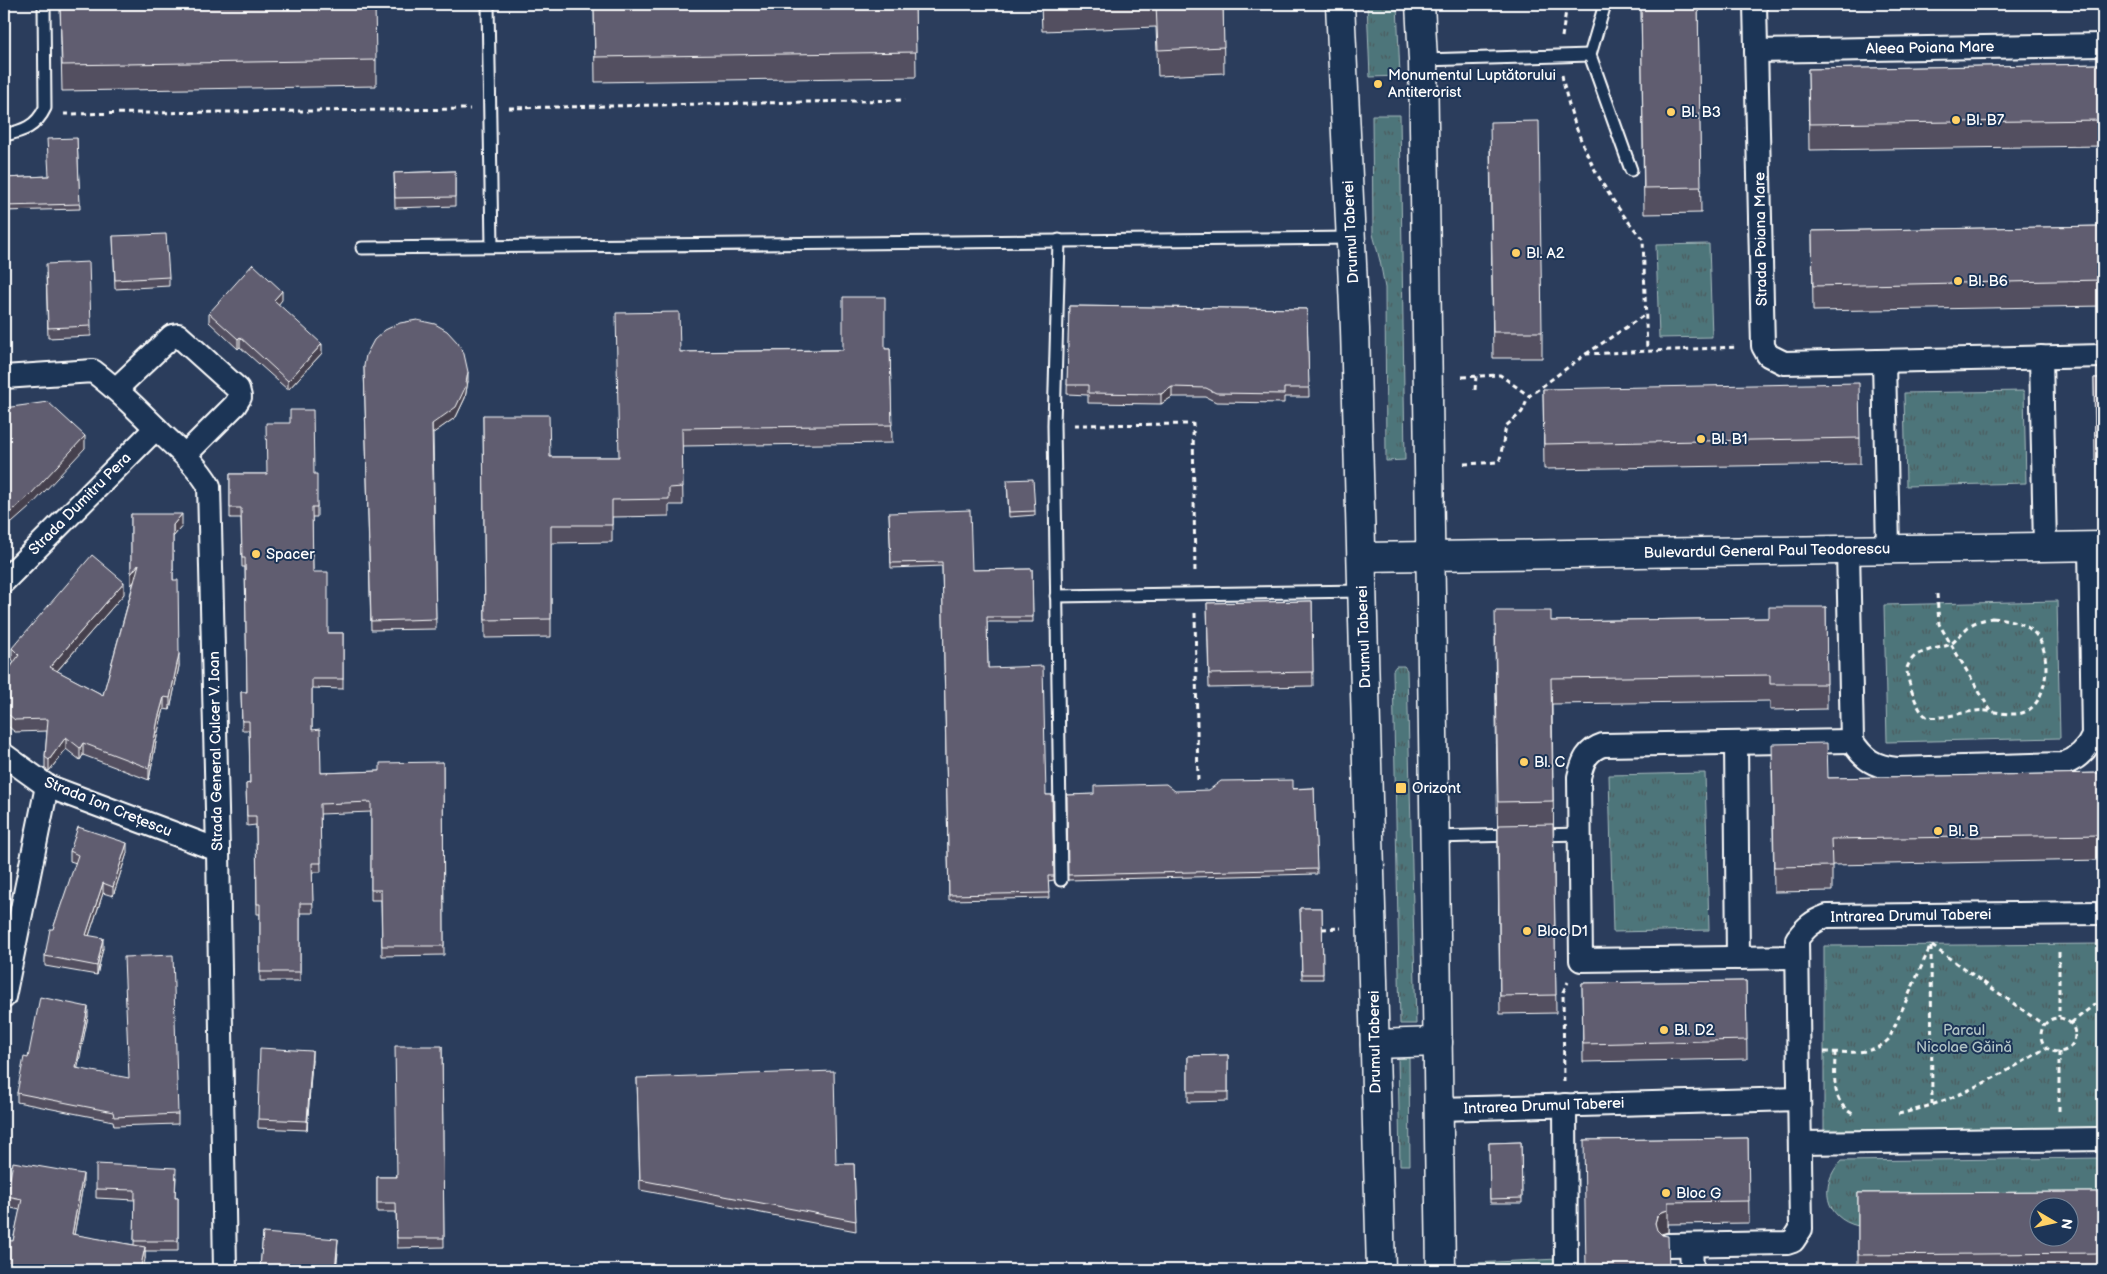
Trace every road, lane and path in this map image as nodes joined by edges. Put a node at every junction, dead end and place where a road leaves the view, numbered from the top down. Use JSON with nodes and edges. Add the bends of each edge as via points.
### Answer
{"nodes":[{"id":1,"x":44,"y":4,"type":"edge"},
{"id":2,"x":488,"y":4,"type":"edge"},
{"id":3,"x":1340,"y":4,"type":"edge"},
{"id":4,"x":1420,"y":4,"type":"edge"},
{"id":5,"x":1567,"y":4,"type":"edge"},
{"id":6,"x":1605,"y":4,"type":"edge"},
{"id":7,"x":1756,"y":4,"type":"edge"},
{"id":8,"x":2103,"y":44,"type":"edge"},
{"id":9,"x":1756,"y":51,"type":"junction"},
{"id":10,"x":1559,"y":55,"type":"junction"},
{"id":11,"x":1590,"y":55,"type":"junction"},
{"id":12,"x":1423,"y":60,"type":"junction"},
{"id":13,"x":4,"y":135,"type":"edge"},
{"id":14,"x":1631,"y":170,"type":"dead end"},
{"id":15,"x":1351,"y":238,"type":"junction"},
{"id":16,"x":1059,"y":240,"type":"junction"},
{"id":17,"x":492,"y":246,"type":"junction"},
{"id":18,"x":362,"y":248,"type":"dead end"},
{"id":19,"x":1646,"y":314,"type":"junction"},
{"id":20,"x":1763,"y":346,"type":"junction"},
{"id":21,"x":1647,"y":350,"type":"junction"},
{"id":22,"x":1586,"y":354,"type":"junction"},
{"id":23,"x":2103,"y":356,"type":"edge"},
{"id":24,"x":2041,"y":357,"type":"junction"},
{"id":25,"x":1884,"y":361,"type":"junction"},
{"id":26,"x":1462,"y":376,"type":"dead end"},
{"id":27,"x":1476,"y":376,"type":"junction"},
{"id":28,"x":4,"y":377,"type":"edge"},
{"id":29,"x":116,"y":389,"type":"junction"},
{"id":30,"x":1475,"y":390,"type":"dead end"},
{"id":31,"x":1529,"y":396,"type":"junction"},
{"id":32,"x":1054,"y":425,"type":"junction"},
{"id":33,"x":156,"y":428,"type":"junction"},
{"id":34,"x":185,"y":455,"type":"junction"},
{"id":35,"x":1464,"y":464,"type":"dead end"},
{"id":36,"x":2096,"y":546,"type":"edge"},
{"id":37,"x":2045,"y":547,"type":"junction"},
{"id":38,"x":1848,"y":549,"type":"junction"},
{"id":39,"x":1888,"y":549,"type":"junction"},
{"id":40,"x":1430,"y":556,"type":"junction"},
{"id":41,"x":1362,"y":558,"type":"junction"},
{"id":42,"x":4,"y":581,"type":"edge"},
{"id":43,"x":1363,"y":591,"type":"junction"},
{"id":44,"x":1195,"y":594,"type":"junction"},
{"id":45,"x":1938,"y":594,"type":"dead end"},
{"id":46,"x":1056,"y":596,"type":"junction"},
{"id":47,"x":1951,"y":644,"type":"junction"},
{"id":48,"x":1990,"y":710,"type":"junction"},
{"id":49,"x":2098,"y":736,"type":"edge"},
{"id":50,"x":1852,"y":741,"type":"junction"},
{"id":51,"x":1736,"y":743,"type":"junction"},
{"id":52,"x":4,"y":754,"type":"edge"},
{"id":53,"x":1198,"y":783,"type":"dead end"},
{"id":54,"x":48,"y":786,"type":"junction"},
{"id":55,"x":1580,"y":834,"type":"junction"},
{"id":56,"x":1435,"y":837,"type":"junction"},
{"id":57,"x":218,"y":850,"type":"junction"},
{"id":58,"x":1061,"y":880,"type":"dead end"},
{"id":59,"x":2103,"y":913,"type":"edge"},
{"id":60,"x":1341,"y":928,"type":"dead end"},
{"id":61,"x":1322,"y":929,"type":"edge"},
{"id":62,"x":1931,"y":945,"type":"junction"},
{"id":63,"x":2059,"y":952,"type":"dead end"},
{"id":64,"x":1797,"y":957,"type":"junction"},
{"id":65,"x":1738,"y":958,"type":"junction"},
{"id":66,"x":1582,"y":960,"type":"junction"},
{"id":67,"x":4,"y":997,"type":"edge"},
{"id":68,"x":2103,"y":998,"type":"edge"},
{"id":69,"x":2059,"y":1017,"type":"junction"},
{"id":70,"x":2071,"y":1023,"type":"junction"},
{"id":71,"x":2044,"y":1024,"type":"junction"},
{"id":72,"x":1438,"y":1042,"type":"junction"},
{"id":73,"x":1375,"y":1044,"type":"junction"},
{"id":74,"x":2046,"y":1048,"type":"junction"},
{"id":75,"x":2059,"y":1052,"type":"junction"},
{"id":76,"x":1799,"y":1099,"type":"junction"},
{"id":77,"x":1932,"y":1104,"type":"junction"},
{"id":78,"x":1565,"y":1105,"type":"junction"},
{"id":79,"x":1439,"y":1108,"type":"junction"},
{"id":80,"x":1891,"y":1115,"type":"dead end"},
{"id":81,"x":1858,"y":1116,"type":"dead end"},
{"id":82,"x":2059,"y":1122,"type":"dead end"},
{"id":83,"x":2103,"y":1139,"type":"edge"},
{"id":84,"x":1800,"y":1144,"type":"junction"},
{"id":85,"x":1668,"y":1245,"type":"edge"},
{"id":86,"x":1691,"y":1245,"type":"junction"},
{"id":87,"x":225,"y":1270,"type":"edge"},
{"id":88,"x":1381,"y":1270,"type":"edge"},
{"id":89,"x":1441,"y":1270,"type":"edge"},
{"id":90,"x":1566,"y":1270,"type":"edge"},
{"id":91,"x":1692,"y":1270,"type":"edge"}],
"edges":[{"from":1,"to":13,"type":"lane","via":[[45,108],[36,123]]},
{"from":2,"to":17,"type":"lane"},
{"from":3,"to":15,"type":"main road","name":"Drumul Taberei"},
{"from":4,"to":12,"type":"main road"},
{"from":5,"to":10,"type":"path"},
{"from":6,"to":11,"type":"lane"},
{"from":7,"to":9,"type":"street","name":"Strada Poiana Mare"},
{"from":8,"to":9,"type":"street","name":"Aleea Poiana Mare"},
{"from":9,"to":20,"type":"street","name":"Strada Poiana Mare"},
{"from":10,"to":11,"type":"lane"},
{"from":10,"to":12,"type":"lane"},
{"from":10,"to":19,"type":"path","via":[[1566,100],[1583,147],[1604,188],[1624,218],[1644,239]]},
{"from":11,"to":14,"type":"lane"},
{"from":12,"to":40,"type":"main road"},
{"from":15,"to":16,"type":"lane"},
{"from":15,"to":41,"type":"main road","name":"Drumul Taberei"},
{"from":16,"to":17,"type":"lane"},
{"from":16,"to":32,"type":"lane"},
{"from":17,"to":18,"type":"lane"},
{"from":19,"to":21,"type":"path"},
{"from":19,"to":22,"type":"path"},
{"from":20,"to":21,"type":"path"},
{"from":20,"to":25,"type":"street","via":[[1768,354],[1784,363]]},
{"from":21,"to":22,"type":"path"},
{"from":22,"to":31,"type":"path"},
{"from":23,"to":24,"type":"street"},
{"from":24,"to":25,"type":"street"},
{"from":24,"to":37,"type":"street"},
{"from":25,"to":39,"type":"street"},
{"from":26,"to":27,"type":"path"},
{"from":27,"to":30,"type":"path"},
{"from":27,"to":31,"type":"path","via":[[1500,375]]},
{"from":28,"to":29,"type":"street","name":"Strada General Culcer V. Ioan","via":[[92,371]]},
{"from":29,"to":33,"type":"street","name":"Strada General Culcer V. Ioan"},
{"from":29,"to":34,"type":"street","via":[[178,334],[238,388],[240,397],[236,405]]},
{"from":31,"to":35,"type":"path","via":[[1522,412],[1506,426],[1498,462]]},
{"from":32,"to":44,"type":"path","via":[[1193,424]]},
{"from":32,"to":46,"type":"lane"},
{"from":33,"to":34,"type":"street","name":"Strada General Culcer V. Ioan"},
{"from":33,"to":42,"type":"street","name":"Strada Dumitru Pera"},
{"from":34,"to":57,"type":"street","name":"Strada General Culcer V. Ioan","via":[[209,486]]},
{"from":36,"to":37,"type":"main road","name":"Bulevardul General Paul Teodorescu"},
{"from":36,"to":49,"type":"street"},
{"from":37,"to":39,"type":"main road","name":"Bulevardul General Paul Teodorescu"},
{"from":38,"to":39,"type":"main road","name":"Bulevardul General Paul Teodorescu"},
{"from":38,"to":40,"type":"main road","name":"Bulevardul General Paul Teodorescu"},
{"from":38,"to":50,"type":"street"},
{"from":40,"to":41,"type":"main road","name":"Bulevardul General Paul Teodorescu"},
{"from":40,"to":56,"type":"main road"},
{"from":41,"to":43,"type":"main road","name":"Drumul Taberei"},
{"from":43,"to":44,"type":"lane"},
{"from":43,"to":73,"type":"main road","name":"Drumul Taberei"},
{"from":44,"to":46,"type":"lane"},
{"from":44,"to":53,"type":"path"},
{"from":45,"to":47,"type":"path","via":[[1939,624]]},
{"from":46,"to":58,"type":"lane"},
{"from":47,"to":48,"type":"path"},
{"from":47,"to":48,"type":"path","via":[[1919,654],[1907,666],[1918,710],[1928,717]]},
{"from":47,"to":48,"type":"path","via":[[1966,628],[1979,620],[1992,618],[2028,627],[2044,646],[2046,673],[2038,700],[2025,712],[2017,714]]},
{"from":49,"to":50,"type":"street","via":[[2081,754],[2063,764],[1896,769],[1867,759]]},
{"from":50,"to":51,"type":"street"},
{"from":51,"to":55,"type":"street","via":[[1603,745],[1594,748],[1587,754],[1579,778]]},
{"from":51,"to":65,"type":"street"},
{"from":52,"to":54,"type":"street","name":"Strada Ion Crețescu"},
{"from":54,"to":57,"type":"street","name":"Strada Ion Crețescu"},
{"from":54,"to":67,"type":"street"},
{"from":55,"to":56,"type":"lane"},
{"from":55,"to":66,"type":"street"},
{"from":56,"to":72,"type":"main road"},
{"from":57,"to":87,"type":"street","name":"Strada General Culcer V. Ioan"},
{"from":59,"to":64,"type":"street","name":"Intrarea Drumul Taberei","via":[[1827,916],[1805,927],[1797,939]]},
{"from":60,"to":61,"type":"path"},
{"from":62,"to":71,"type":"path"},
{"from":62,"to":77,"type":"path"},
{"from":62,"to":81,"type":"path","via":[[1889,1039],[1874,1050],[1835,1052],[1838,1101],[1845,1111]]},
{"from":63,"to":69,"type":"path"},
{"from":64,"to":65,"type":"street"},
{"from":64,"to":76,"type":"street","name":"Intrarea Drumul Taberei"},
{"from":65,"to":66,"type":"street"},
{"from":66,"to":78,"type":"path","via":[[1563,992]]},
{"from":68,"to":70,"type":"path"},
{"from":69,"to":70,"type":"path"},
{"from":69,"to":71,"type":"path"},
{"from":70,"to":75,"type":"path","via":[[2075,1039],[2069,1048]]},
{"from":71,"to":74,"type":"path","via":[[2041,1034]]},
{"from":72,"to":73,"type":"main road"},
{"from":72,"to":79,"type":"main road"},
{"from":73,"to":88,"type":"main road","name":"Drumul Taberei"},
{"from":74,"to":75,"type":"path"},
{"from":74,"to":77,"type":"path","via":[[1983,1084]]},
{"from":75,"to":82,"type":"path"},
{"from":76,"to":78,"type":"street","name":"Intrarea Drumul Taberei"},
{"from":76,"to":84,"type":"street","name":"Intrarea Drumul Taberei"},
{"from":77,"to":80,"type":"path"},
{"from":78,"to":79,"type":"street","name":"Intrarea Drumul Taberei"},
{"from":78,"to":90,"type":"street","via":[[1576,1247]]},
{"from":79,"to":89,"type":"main road"},
{"from":83,"to":84,"type":"street"},
{"from":84,"to":86,"type":"street","name":"Intrarea Drumul Taberei","via":[[1801,1229],[1793,1241]]},
{"from":85,"to":86,"type":"street","name":"Intrarea Drumul Taberei"},
{"from":86,"to":91,"type":"street"}]}
